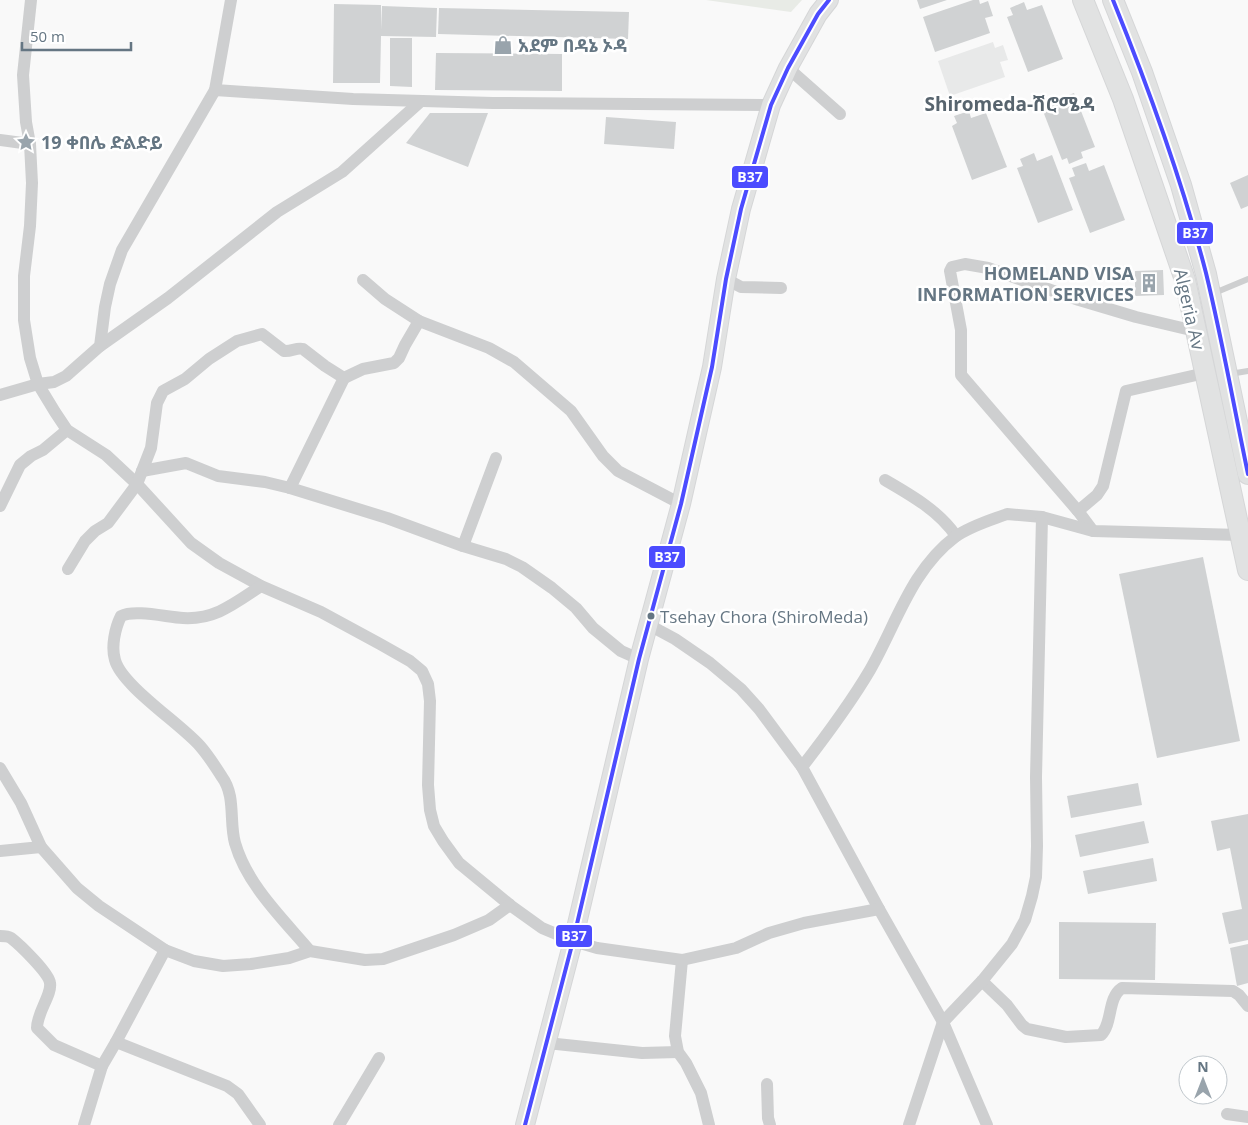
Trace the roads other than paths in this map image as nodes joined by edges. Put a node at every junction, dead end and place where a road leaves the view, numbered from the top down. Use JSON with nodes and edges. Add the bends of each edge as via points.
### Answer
{"nodes":[{"id":1,"x":31,"y":0,"type":"edge"},
{"id":2,"x":231,"y":0,"type":"edge"},
{"id":3,"x":829,"y":0,"type":"edge"},
{"id":4,"x":1083,"y":0,"type":"edge"},
{"id":5,"x":1113,"y":0,"type":"edge"},
{"id":6,"x":788,"y":68,"type":"junction"},
{"id":7,"x":215,"y":90,"type":"junction"},
{"id":8,"x":421,"y":101,"type":"junction"},
{"id":9,"x":771,"y":105,"type":"junction"},
{"id":10,"x":840,"y":114,"type":"dead end"},
{"id":11,"x":0,"y":140,"type":"edge"},
{"id":12,"x":30,"y":144,"type":"junction"},
{"id":13,"x":726,"y":279,"type":"junction"},
{"id":14,"x":1248,"y":279,"type":"edge"},
{"id":15,"x":363,"y":280,"type":"dead end"},
{"id":16,"x":781,"y":288,"type":"dead end"},
{"id":17,"x":1211,"y":295,"type":"junction"},
{"id":18,"x":419,"y":321,"type":"junction"},
{"id":19,"x":1195,"y":331,"type":"junction"},
{"id":20,"x":100,"y":346,"type":"junction"},
{"id":21,"x":1248,"y":371,"type":"edge"},
{"id":22,"x":1205,"y":373,"type":"junction"},
{"id":23,"x":1227,"y":375,"type":"junction"},
{"id":24,"x":344,"y":378,"type":"junction"},
{"id":25,"x":38,"y":384,"type":"junction"},
{"id":26,"x":0,"y":395,"type":"edge"},
{"id":27,"x":67,"y":430,"type":"junction"},
{"id":28,"x":496,"y":458,"type":"dead end"},
{"id":29,"x":142,"y":470,"type":"junction"},
{"id":30,"x":1248,"y":474,"type":"edge"},
{"id":31,"x":885,"y":480,"type":"dead end"},
{"id":32,"x":137,"y":484,"type":"junction"},
{"id":33,"x":290,"y":488,"type":"junction"},
{"id":34,"x":681,"y":504,"type":"junction"},
{"id":35,"x":0,"y":506,"type":"edge"},
{"id":36,"x":1078,"y":511,"type":"junction"},
{"id":37,"x":1042,"y":516,"type":"junction"},
{"id":38,"x":1093,"y":531,"type":"junction"},
{"id":39,"x":1240,"y":535,"type":"junction"},
{"id":40,"x":956,"y":536,"type":"junction"},
{"id":41,"x":464,"y":546,"type":"junction"},
{"id":42,"x":68,"y":569,"type":"dead end"},
{"id":43,"x":1248,"y":570,"type":"edge"},
{"id":44,"x":261,"y":586,"type":"junction"},
{"id":45,"x":649,"y":625,"type":"junction"},
{"id":46,"x":639,"y":659,"type":"junction"},
{"id":47,"x":802,"y":767,"type":"junction"},
{"id":48,"x":0,"y":768,"type":"edge"},
{"id":49,"x":41,"y":847,"type":"junction"},
{"id":50,"x":0,"y":851,"type":"edge"},
{"id":51,"x":510,"y":905,"type":"junction"},
{"id":52,"x":879,"y":909,"type":"junction"},
{"id":53,"x":0,"y":936,"type":"edge"},
{"id":54,"x":573,"y":941,"type":"junction"},
{"id":55,"x":165,"y":950,"type":"junction"},
{"id":56,"x":310,"y":951,"type":"junction"},
{"id":57,"x":682,"y":960,"type":"junction"},
{"id":58,"x":982,"y":981,"type":"junction"},
{"id":59,"x":1248,"y":1006,"type":"edge"},
{"id":60,"x":943,"y":1022,"type":"junction"},
{"id":61,"x":116,"y":1042,"type":"junction"},
{"id":62,"x":547,"y":1043,"type":"junction"},
{"id":63,"x":678,"y":1052,"type":"junction"},
{"id":64,"x":378,"y":1058,"type":"dead end"},
{"id":65,"x":102,"y":1066,"type":"junction"},
{"id":66,"x":767,"y":1084,"type":"dead end"},
{"id":67,"x":1227,"y":1114,"type":"dead end"},
{"id":68,"x":1248,"y":1117,"type":"edge"},
{"id":69,"x":84,"y":1125,"type":"edge"},
{"id":70,"x":260,"y":1125,"type":"edge"},
{"id":71,"x":339,"y":1125,"type":"edge"},
{"id":72,"x":525,"y":1125,"type":"edge"},
{"id":73,"x":709,"y":1125,"type":"edge"},
{"id":74,"x":770,"y":1125,"type":"edge"},
{"id":75,"x":909,"y":1125,"type":"edge"},
{"id":76,"x":987,"y":1125,"type":"edge"}],
"edges":[{"from":1,"to":12,"type":"street","via":[[23,75]]},
{"from":2,"to":7,"type":"street"},
{"from":3,"to":6,"type":"main road"},
{"from":4,"to":19,"type":"main road","name":"Algeria Av","via":[[1130,117],[1185,280]]},
{"from":5,"to":17,"type":"main road","name":"Algeria Av","via":[[1142,72],[1177,176]]},
{"from":6,"to":9,"type":"main road"},
{"from":6,"to":10,"type":"street"},
{"from":7,"to":8,"type":"street"},
{"from":7,"to":20,"type":"street","via":[[122,250],[110,284]]},
{"from":8,"to":9,"type":"street"},
{"from":8,"to":20,"type":"street","via":[[342,172],[277,212],[168,298]]},
{"from":9,"to":13,"type":"main road","via":[[741,209]]},
{"from":11,"to":12,"type":"street"},
{"from":12,"to":25,"type":"street","via":[[32,183],[23,300],[30,358]]},
{"from":13,"to":16,"type":"street","via":[[741,287]]},
{"from":13,"to":34,"type":"main road","via":[[712,367]]},
{"from":14,"to":17,"type":"lane"},
{"from":15,"to":18,"type":"street"},
{"from":17,"to":23,"type":"main road","name":"Algeria Av"},
{"from":18,"to":24,"type":"street","via":[[394,363],[363,369]]},
{"from":18,"to":34,"type":"street","via":[[489,348],[514,362],[571,411],[603,456],[618,471]]},
{"from":19,"to":22,"type":"main road","name":"Algeria Av"},
{"from":19,"to":36,"type":"street","via":[[1079,300],[988,268],[964,264],[952,267],[950,271],[961,330],[961,375]]},
{"from":20,"to":25,"type":"street","via":[[66,376]]},
{"from":21,"to":23,"type":"lane"},
{"from":22,"to":36,"type":"street","via":[[1126,391],[1103,486]]},
{"from":22,"to":39,"type":"main road","name":"Algeria Av"},
{"from":23,"to":30,"type":"main road","name":"Algeria Av"},
{"from":24,"to":29,"type":"street","via":[[303,349],[284,351],[262,334],[237,341],[163,391],[157,403],[151,448]]},
{"from":24,"to":33,"type":"street"},
{"from":25,"to":26,"type":"street"},
{"from":25,"to":27,"type":"street"},
{"from":27,"to":32,"type":"street","via":[[106,455]]},
{"from":27,"to":35,"type":"street","via":[[20,465]]},
{"from":28,"to":41,"type":"street"},
{"from":29,"to":32,"type":"street"},
{"from":29,"to":33,"type":"street","via":[[186,463],[218,476]]},
{"from":31,"to":40,"type":"street","via":[[916,498],[942,519]]},
{"from":32,"to":42,"type":"street","via":[[108,523],[85,541]]},
{"from":32,"to":44,"type":"street","via":[[191,543]]},
{"from":33,"to":41,"type":"street"},
{"from":34,"to":45,"type":"main road"},
{"from":36,"to":38,"type":"street"},
{"from":37,"to":38,"type":"street"},
{"from":37,"to":40,"type":"street","via":[[1007,514]]},
{"from":37,"to":58,"type":"street","via":[[1036,877],[1025,920],[1012,944]]},
{"from":38,"to":39,"type":"street"},
{"from":39,"to":43,"type":"main road","name":"Algeria Av"},
{"from":40,"to":47,"type":"street","via":[[921,572],[869,671]]},
{"from":41,"to":46,"type":"street","via":[[522,567],[570,603],[621,651]]},
{"from":44,"to":51,"type":"street","via":[[321,612],[410,661],[422,671],[430,701],[428,785],[434,826],[459,863]]},
{"from":44,"to":56,"type":"street","via":[[223,612],[204,617],[129,612],[121,616],[114,643],[115,660],[120,671],[138,690],[200,745],[224,780],[230,793],[235,842],[243,864],[278,914]]},
{"from":45,"to":46,"type":"main road"},
{"from":45,"to":47,"type":"street","via":[[710,663],[741,689]]},
{"from":46,"to":54,"type":"main road"},
{"from":47,"to":52,"type":"street"},
{"from":48,"to":49,"type":"street"},
{"from":49,"to":50,"type":"street"},
{"from":49,"to":55,"type":"street","via":[[77,888]]},
{"from":51,"to":54,"type":"street","via":[[542,928]]},
{"from":51,"to":56,"type":"street","via":[[489,920],[454,935],[383,959],[365,960]]},
{"from":52,"to":57,"type":"street","via":[[804,923],[769,933],[736,948]]},
{"from":52,"to":60,"type":"street"},
{"from":53,"to":65,"type":"street","via":[[11,938],[46,972],[49,992],[37,1019],[37,1028],[54,1045]]},
{"from":54,"to":57,"type":"street","via":[[597,948]]},
{"from":54,"to":62,"type":"main road"},
{"from":55,"to":56,"type":"street","via":[[194,961],[223,966],[289,958]]},
{"from":55,"to":61,"type":"street"},
{"from":57,"to":63,"type":"street","via":[[675,1036]]},
{"from":58,"to":59,"type":"street","via":[[1027,1029],[1066,1037],[1101,1035],[1116,992],[1122,988],[1233,991]]},
{"from":58,"to":60,"type":"street"},
{"from":60,"to":75,"type":"street"},
{"from":60,"to":76,"type":"street"},
{"from":61,"to":65,"type":"street"},
{"from":61,"to":70,"type":"street","via":[[227,1086],[238,1094]]},
{"from":62,"to":63,"type":"street","via":[[642,1053]]},
{"from":62,"to":72,"type":"main road"},
{"from":63,"to":73,"type":"street","via":[[701,1093]]},
{"from":64,"to":71,"type":"street"},
{"from":65,"to":69,"type":"street"},
{"from":66,"to":74,"type":"street"},
{"from":67,"to":68,"type":"street"}]}
